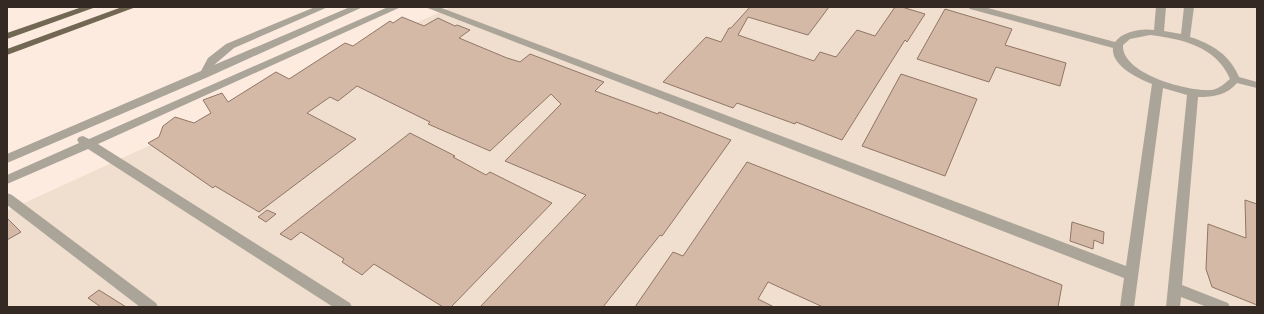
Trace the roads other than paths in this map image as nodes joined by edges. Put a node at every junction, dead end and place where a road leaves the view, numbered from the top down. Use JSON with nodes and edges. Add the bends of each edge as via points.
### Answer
{"nodes":[{"id":1,"x":91,"y":7,"type":"edge"},
{"id":2,"x":131,"y":7,"type":"edge"},
{"id":3,"x":323,"y":7,"type":"edge"},
{"id":4,"x":358,"y":7,"type":"edge"},
{"id":5,"x":396,"y":7,"type":"edge"},
{"id":6,"x":430,"y":7,"type":"edge"},
{"id":7,"x":973,"y":7,"type":"edge"},
{"id":8,"x":1161,"y":7,"type":"edge"},
{"id":9,"x":1189,"y":7,"type":"edge"},
{"id":10,"x":1159,"y":33,"type":"junction"},
{"id":11,"x":7,"y":36,"type":"edge"},
{"id":12,"x":1185,"y":39,"type":"junction"},
{"id":13,"x":1117,"y":46,"type":"junction"},
{"id":14,"x":7,"y":52,"type":"edge"},
{"id":15,"x":204,"y":75,"type":"junction"},
{"id":16,"x":1235,"y":79,"type":"junction"},
{"id":17,"x":1158,"y":83,"type":"junction"},
{"id":18,"x":1257,"y":85,"type":"edge"},
{"id":19,"x":1193,"y":92,"type":"junction"},
{"id":20,"x":74,"y":130,"type":"junction"},
{"id":21,"x":86,"y":143,"type":"junction"},
{"id":22,"x":7,"y":159,"type":"edge"},
{"id":23,"x":7,"y":180,"type":"edge"},
{"id":24,"x":7,"y":198,"type":"edge"},
{"id":25,"x":1130,"y":274,"type":"junction"},
{"id":26,"x":1174,"y":288,"type":"junction"},
{"id":27,"x":151,"y":307,"type":"edge"},
{"id":28,"x":345,"y":307,"type":"edge"},
{"id":29,"x":1127,"y":307,"type":"edge"},
{"id":30,"x":1173,"y":307,"type":"edge"},
{"id":31,"x":1222,"y":307,"type":"edge"}],
"edges":[{"from":1,"to":11,"type":"main road"},
{"from":2,"to":14,"type":"main road"},
{"from":3,"to":15,"type":"street","via":[[230,46],[212,60]]},
{"from":4,"to":15,"type":"street"},
{"from":5,"to":21,"type":"street"},
{"from":6,"to":25,"type":"street"},
{"from":7,"to":13,"type":"street"},
{"from":8,"to":10,"type":"street"},
{"from":9,"to":12,"type":"street"},
{"from":10,"to":12,"type":"street"},
{"from":10,"to":13,"type":"street","via":[[1127,35]]},
{"from":12,"to":16,"type":"street","via":[[1210,49],[1224,59],[1233,69]]},
{"from":13,"to":17,"type":"street","via":[[1127,65]]},
{"from":15,"to":20,"type":"street"},
{"from":16,"to":18,"type":"street"},
{"from":16,"to":19,"type":"street","via":[[1232,86],[1223,91]]},
{"from":17,"to":19,"type":"street"},
{"from":17,"to":25,"type":"street"},
{"from":19,"to":26,"type":"street"},
{"from":20,"to":21,"type":"street"},
{"from":20,"to":22,"type":"street"},
{"from":21,"to":23,"type":"street"},
{"from":21,"to":28,"type":"street"},
{"from":24,"to":27,"type":"street"},
{"from":25,"to":29,"type":"street"},
{"from":26,"to":30,"type":"street"},
{"from":26,"to":31,"type":"street"}]}
